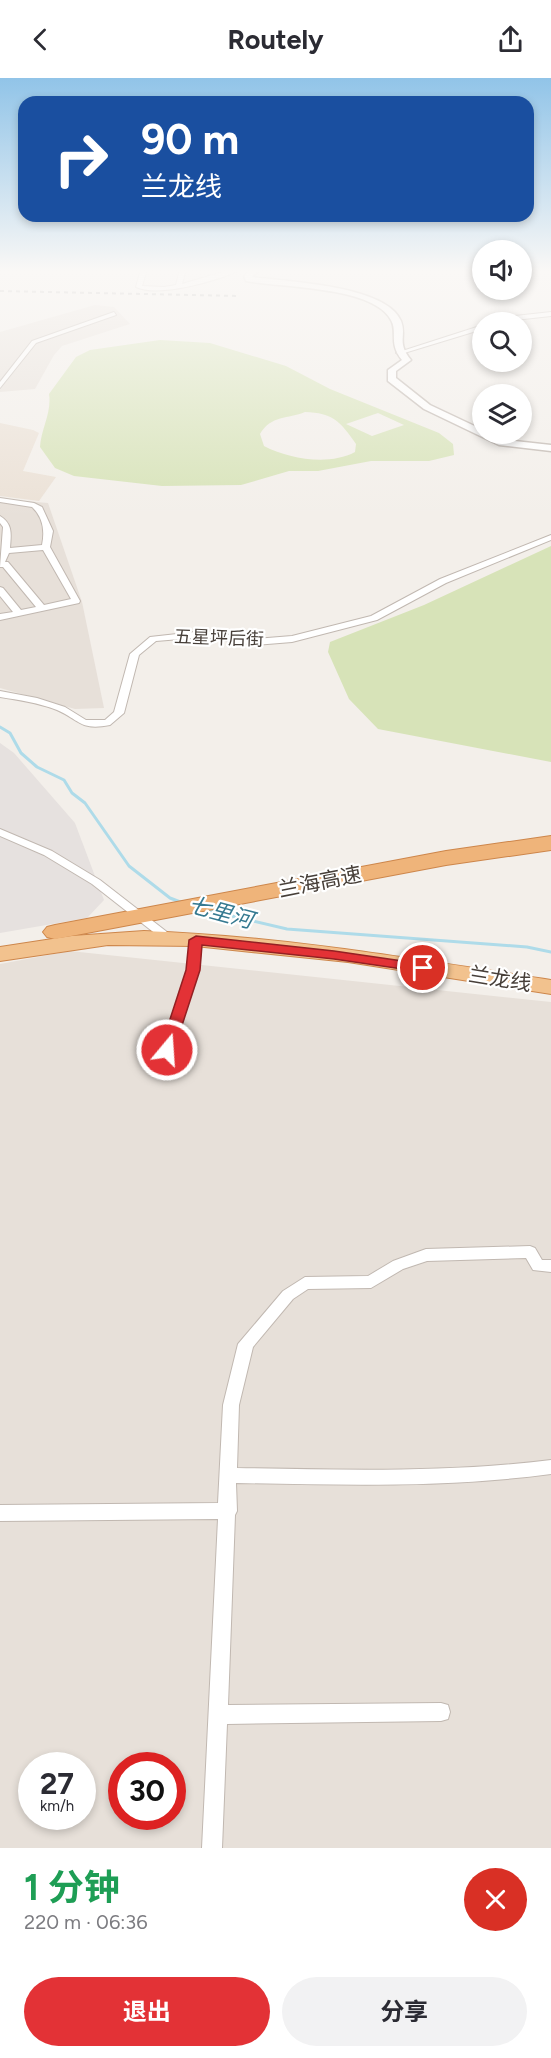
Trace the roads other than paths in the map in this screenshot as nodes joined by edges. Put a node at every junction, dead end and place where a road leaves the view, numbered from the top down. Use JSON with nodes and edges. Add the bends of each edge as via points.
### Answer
{"nodes":[{"id":1,"x":27,"y":352,"type":"edge"},
{"id":2,"x":404,"y":352,"type":"edge"},
{"id":3,"x":399,"y":353,"type":"joint"},
{"id":4,"x":0,"y":386,"type":"edge"},
{"id":5,"x":551,"y":448,"type":"edge"},
{"id":6,"x":3,"y":503,"type":"edge"},
{"id":7,"x":0,"y":518,"type":"edge"},
{"id":8,"x":551,"y":537,"type":"edge"},
{"id":9,"x":46,"y":547,"type":"junction"},
{"id":10,"x":6,"y":550,"type":"junction"},
{"id":11,"x":0,"y":565,"type":"edge"},
{"id":12,"x":0,"y":590,"type":"edge"},
{"id":13,"x":42,"y":608,"type":"junction"},
{"id":14,"x":19,"y":613,"type":"junction"},
{"id":15,"x":0,"y":617,"type":"edge"},
{"id":16,"x":0,"y":694,"type":"edge"},
{"id":17,"x":0,"y":832,"type":"edge"},
{"id":18,"x":551,"y":843,"type":"edge"},
{"id":19,"x":551,"y":854,"type":"edge"},
{"id":20,"x":162,"y":922,"type":"junction"},
{"id":21,"x":57,"y":938,"type":"junction"},
{"id":22,"x":196,"y":940,"type":"junction"},
{"id":23,"x":0,"y":943,"type":"edge"},
{"id":24,"x":271,"y":948,"type":"junction"},
{"id":25,"x":0,"y":954,"type":"edge"},
{"id":26,"x":551,"y":987,"type":"edge"},
{"id":27,"x":167,"y":1050,"type":"dead end"},
{"id":28,"x":551,"y":1266,"type":"edge"},
{"id":29,"x":551,"y":1467,"type":"edge"},
{"id":30,"x":229,"y":1475,"type":"junction"},
{"id":31,"x":228,"y":1511,"type":"junction"},
{"id":32,"x":0,"y":1513,"type":"edge"},
{"id":33,"x":441,"y":1712,"type":"dead end"},
{"id":34,"x":218,"y":1715,"type":"junction"},
{"id":35,"x":212,"y":1848,"type":"edge"}],
"edges":[{"from":1,"to":4,"type":"street"},
{"from":2,"to":3,"type":"street"},
{"from":3,"to":5,"type":"street","via":[[406,360],[392,370],[391,379],[427,407],[502,443]]},
{"from":6,"to":9,"type":"street","via":[[34,505],[39,509],[49,531]]},
{"from":7,"to":10,"type":"street","via":[[7,527]]},
{"from":8,"to":16,"type":"street","name":"五星坪后街","via":[[443,582],[374,618],[292,639],[255,642],[204,634],[153,639],[135,654],[119,713],[107,723],[84,723],[37,700]]},
{"from":9,"to":10,"type":"street"},
{"from":9,"to":13,"type":"street","via":[[76,601]]},
{"from":10,"to":11,"type":"street"},
{"from":11,"to":13,"type":"street","via":[[5,564]]},
{"from":12,"to":14,"type":"street"},
{"from":13,"to":14,"type":"street"},
{"from":14,"to":15,"type":"street"},
{"from":17,"to":20,"type":"street","via":[[48,853]]},
{"from":18,"to":20,"type":"highway","name":"兰海高速","via":[[446,858]]},
{"from":19,"to":20,"type":"highway","name":"兰海高速"},
{"from":20,"to":21,"type":"highway","name":"兰海高速"},
{"from":20,"to":21,"type":"highway","name":"兰龙线","via":[[143,937]]},
{"from":20,"to":22,"type":"highway","name":"兰龙线"},
{"from":20,"to":24,"type":"highway","name":"兰龙线"},
{"from":21,"to":23,"type":"highway"},
{"from":21,"to":25,"type":"highway"},
{"from":22,"to":24,"type":"highway","name":"兰龙线"},
{"from":22,"to":27,"type":"street","via":[[193,970]]},
{"from":24,"to":26,"type":"highway","name":"兰龙线"},
{"from":28,"to":30,"type":"street","via":[[538,1266],[530,1252],[426,1254],[371,1282],[305,1283],[288,1295],[246,1344],[231,1405]]},
{"from":29,"to":30,"type":"street","via":[[504,1474],[400,1479]]},
{"from":30,"to":31,"type":"street"},
{"from":31,"to":32,"type":"street"},
{"from":31,"to":34,"type":"street"},
{"from":33,"to":34,"type":"street"},
{"from":34,"to":35,"type":"street"}]}
